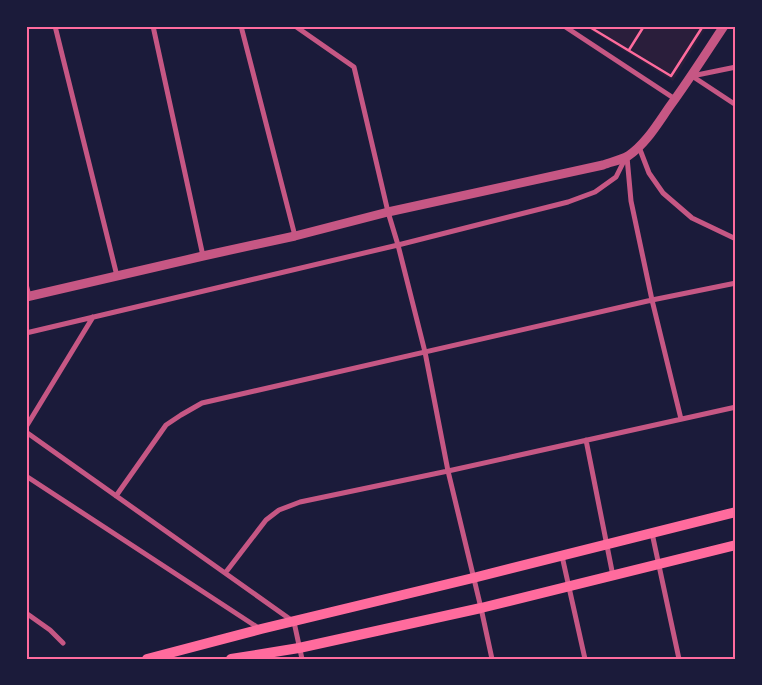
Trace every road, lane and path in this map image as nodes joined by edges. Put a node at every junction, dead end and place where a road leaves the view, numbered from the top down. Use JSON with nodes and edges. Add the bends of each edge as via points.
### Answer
{"nodes":[{"id":1,"x":55,"y":26,"type":"edge"},
{"id":2,"x":153,"y":26,"type":"edge"},
{"id":3,"x":241,"y":26,"type":"edge"},
{"id":4,"x":295,"y":26,"type":"edge"},
{"id":5,"x":564,"y":26,"type":"edge"},
{"id":6,"x":588,"y":26,"type":"edge"},
{"id":7,"x":644,"y":26,"type":"edge"},
{"id":8,"x":703,"y":26,"type":"edge"},
{"id":9,"x":724,"y":26,"type":"edge"},
{"id":10,"x":629,"y":51,"type":"junction"},
{"id":11,"x":736,"y":67,"type":"edge"},
{"id":12,"x":692,"y":76,"type":"junction"},
{"id":13,"x":675,"y":99,"type":"junction"},
{"id":14,"x":736,"y":106,"type":"edge"},
{"id":15,"x":639,"y":146,"type":"junction"},
{"id":16,"x":626,"y":157,"type":"junction"},
{"id":17,"x":388,"y":212,"type":"junction"},
{"id":18,"x":295,"y":236,"type":"junction"},
{"id":19,"x":736,"y":239,"type":"edge"},
{"id":20,"x":398,"y":245,"type":"junction"},
{"id":21,"x":203,"y":256,"type":"junction"},
{"id":22,"x":117,"y":276,"type":"junction"},
{"id":23,"x":736,"y":283,"type":"edge"},
{"id":24,"x":26,"y":284,"type":"edge"},
{"id":25,"x":28,"y":297,"type":"edge"},
{"id":26,"x":652,"y":300,"type":"junction"},
{"id":27,"x":93,"y":317,"type":"junction"},
{"id":28,"x":26,"y":333,"type":"edge"},
{"id":29,"x":425,"y":352,"type":"junction"},
{"id":30,"x":736,"y":407,"type":"edge"},
{"id":31,"x":681,"y":419,"type":"junction"},
{"id":32,"x":26,"y":427,"type":"edge"},
{"id":33,"x":26,"y":432,"type":"edge"},
{"id":34,"x":586,"y":440,"type":"junction"},
{"id":35,"x":448,"y":471,"type":"junction"},
{"id":36,"x":26,"y":476,"type":"edge"},
{"id":37,"x":116,"y":496,"type":"junction"},
{"id":38,"x":736,"y":512,"type":"edge"},
{"id":39,"x":652,"y":533,"type":"junction"},
{"id":40,"x":608,"y":544,"type":"junction"},
{"id":41,"x":736,"y":545,"type":"edge"},
{"id":42,"x":562,"y":556,"type":"junction"},
{"id":43,"x":659,"y":565,"type":"junction"},
{"id":44,"x":226,"y":572,"type":"junction"},
{"id":45,"x":613,"y":576,"type":"junction"},
{"id":46,"x":473,"y":578,"type":"junction"},
{"id":47,"x":569,"y":587,"type":"junction"},
{"id":48,"x":481,"y":608,"type":"junction"},
{"id":49,"x":26,"y":613,"type":"edge"},
{"id":50,"x":294,"y":622,"type":"junction"},
{"id":51,"x":261,"y":629,"type":"junction"},
{"id":52,"x":63,"y":643,"type":"dead end"},
{"id":53,"x":300,"y":654,"type":"edge"},
{"id":54,"x":147,"y":659,"type":"edge"},
{"id":55,"x":231,"y":659,"type":"edge"},
{"id":56,"x":492,"y":659,"type":"edge"},
{"id":57,"x":585,"y":659,"type":"edge"},
{"id":58,"x":679,"y":659,"type":"edge"}],
"edges":[{"from":1,"to":22,"type":"street"},
{"from":2,"to":21,"type":"street"},
{"from":3,"to":18,"type":"street"},
{"from":4,"to":17,"type":"street","via":[[354,67]]},
{"from":5,"to":13,"type":"street"},
{"from":6,"to":10,"type":"path"},
{"from":7,"to":10,"type":"path"},
{"from":8,"to":10,"type":"path","via":[[671,76]]},
{"from":9,"to":12,"type":"street"},
{"from":11,"to":12,"type":"street"},
{"from":12,"to":13,"type":"street"},
{"from":12,"to":14,"type":"street"},
{"from":13,"to":15,"type":"street"},
{"from":15,"to":16,"type":"street"},
{"from":15,"to":19,"type":"street","via":[[649,173],[663,193],[692,218]]},
{"from":16,"to":17,"type":"street","via":[[603,165]]},
{"from":16,"to":20,"type":"street","via":[[616,177],[595,192],[568,202]]},
{"from":16,"to":26,"type":"street","via":[[631,202]]},
{"from":17,"to":18,"type":"street"},
{"from":17,"to":20,"type":"street"},
{"from":18,"to":21,"type":"street"},
{"from":20,"to":27,"type":"street"},
{"from":20,"to":29,"type":"street"},
{"from":21,"to":22,"type":"street"},
{"from":22,"to":25,"type":"street"},
{"from":23,"to":26,"type":"street"},
{"from":24,"to":25,"type":"street"},
{"from":26,"to":29,"type":"street"},
{"from":26,"to":31,"type":"street"},
{"from":27,"to":28,"type":"street"},
{"from":27,"to":32,"type":"street"},
{"from":29,"to":35,"type":"street"},
{"from":29,"to":37,"type":"street","via":[[202,403],[166,425]]},
{"from":30,"to":31,"type":"street"},
{"from":31,"to":34,"type":"street"},
{"from":33,"to":37,"type":"street"},
{"from":34,"to":35,"type":"street"},
{"from":34,"to":40,"type":"street"},
{"from":35,"to":44,"type":"street","via":[[300,502],[279,510],[266,520]]},
{"from":35,"to":46,"type":"street"},
{"from":36,"to":51,"type":"street"},
{"from":37,"to":44,"type":"street"},
{"from":38,"to":39,"type":"main road"},
{"from":39,"to":40,"type":"main road"},
{"from":39,"to":43,"type":"street"},
{"from":40,"to":42,"type":"main road"},
{"from":40,"to":45,"type":"street"},
{"from":41,"to":43,"type":"main road"},
{"from":42,"to":46,"type":"main road"},
{"from":42,"to":47,"type":"street"},
{"from":43,"to":45,"type":"main road"},
{"from":43,"to":58,"type":"street"},
{"from":44,"to":50,"type":"street"},
{"from":45,"to":47,"type":"main road"},
{"from":46,"to":48,"type":"street"},
{"from":46,"to":50,"type":"main road"},
{"from":47,"to":48,"type":"main road"},
{"from":47,"to":57,"type":"street"},
{"from":48,"to":53,"type":"main road"},
{"from":48,"to":56,"type":"street"},
{"from":49,"to":52,"type":"street"},
{"from":50,"to":51,"type":"main road"},
{"from":50,"to":53,"type":"street"},
{"from":51,"to":54,"type":"main road"},
{"from":53,"to":55,"type":"main road"}]}
